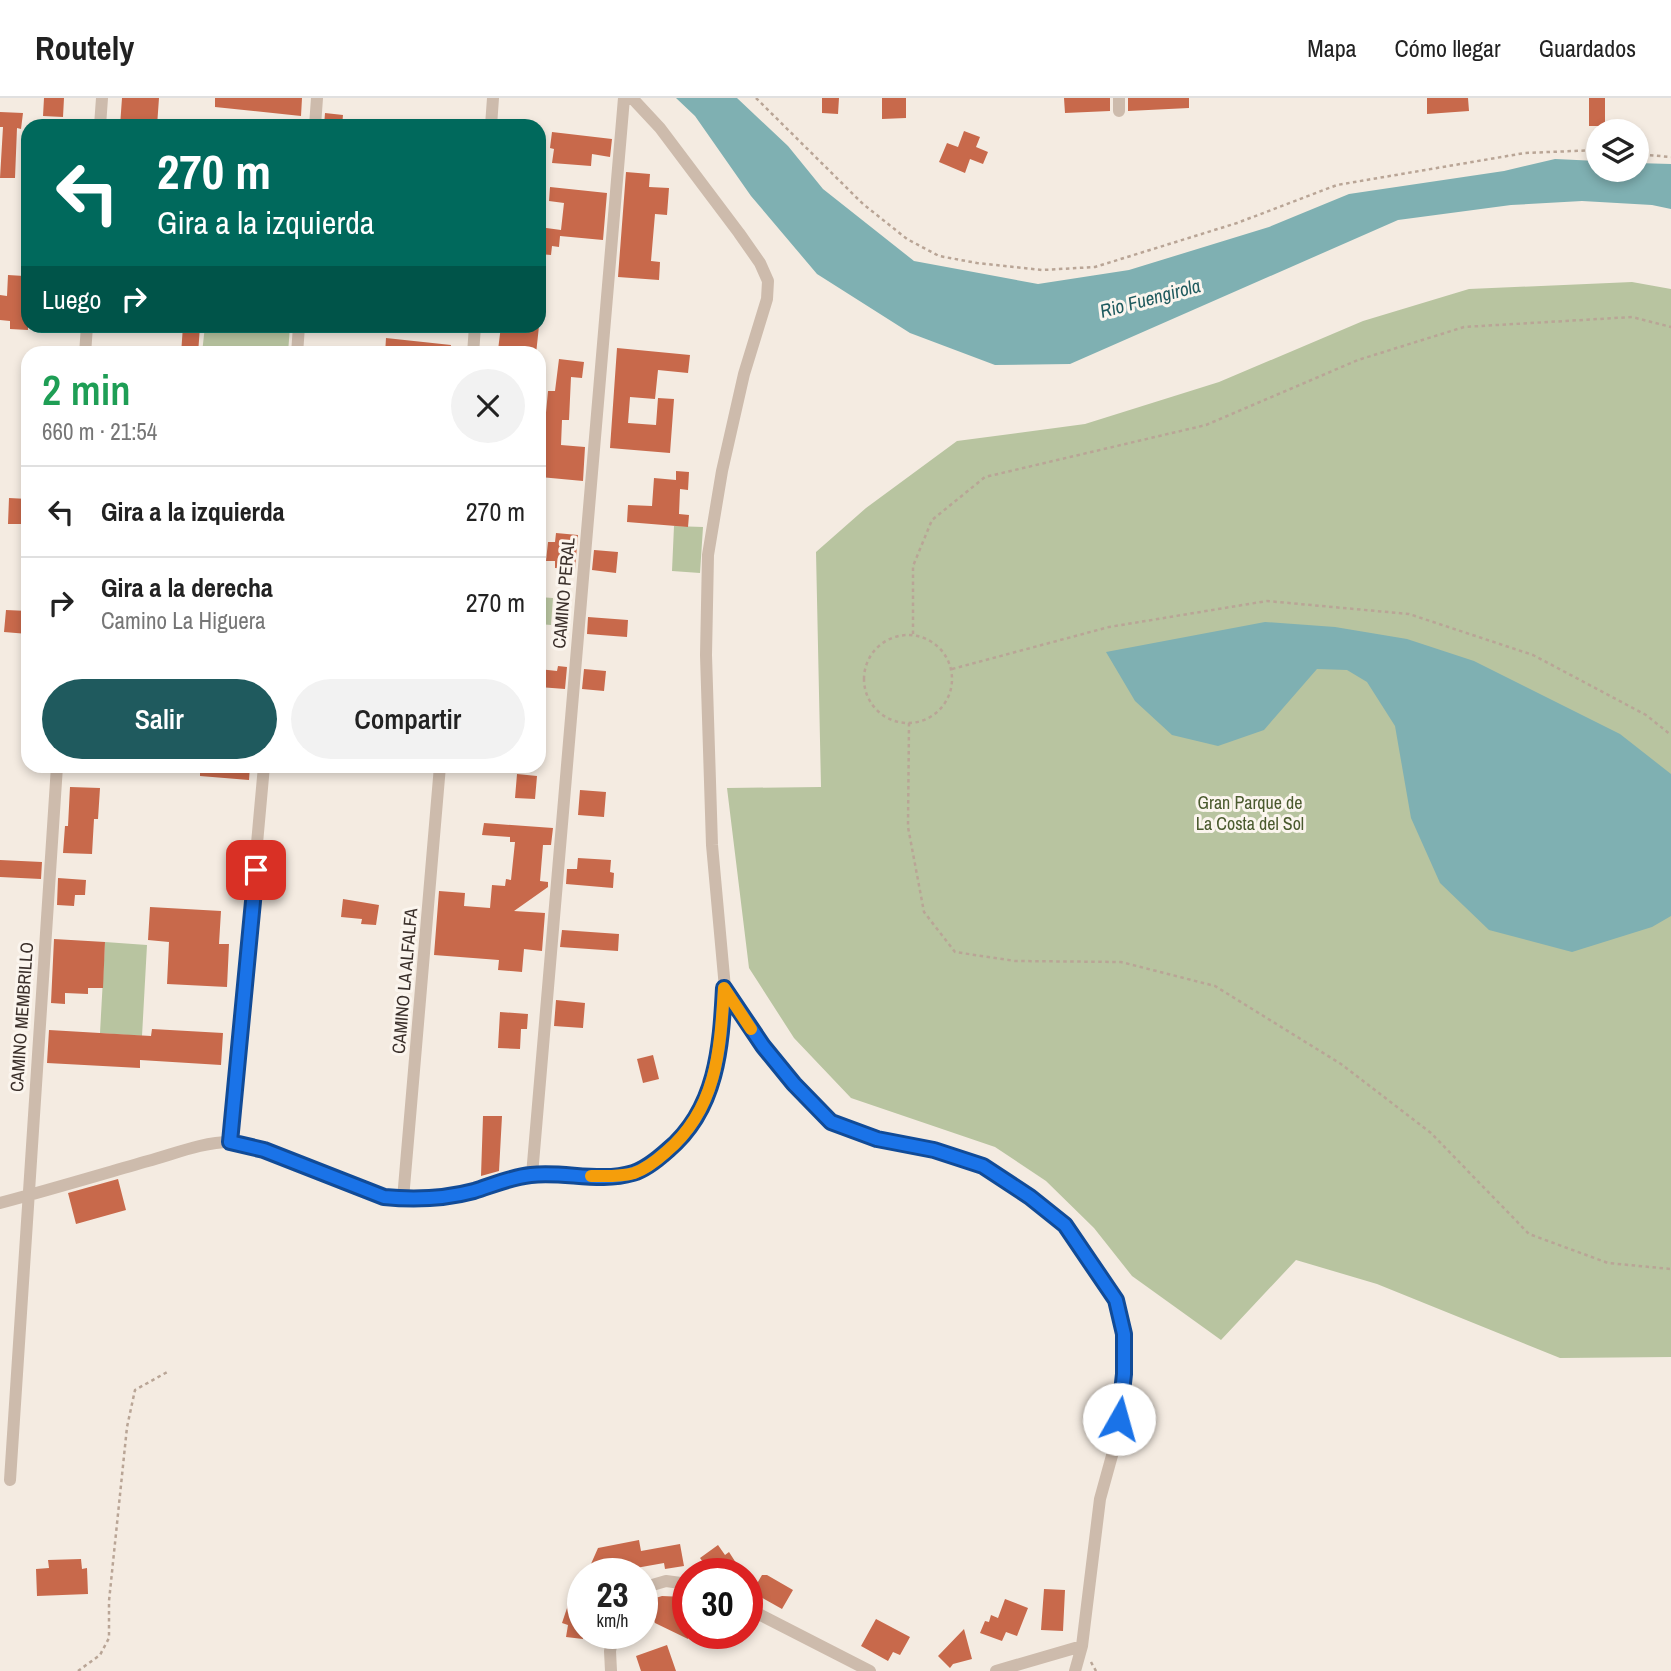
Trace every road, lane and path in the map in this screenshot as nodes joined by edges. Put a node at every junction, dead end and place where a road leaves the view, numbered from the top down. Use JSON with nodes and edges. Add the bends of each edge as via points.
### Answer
{"nodes":[{"id":1,"x":102,"y":98,"type":"edge"},
{"id":2,"x":317,"y":98,"type":"edge"},
{"id":3,"x":493,"y":98,"type":"edge"},
{"id":4,"x":624,"y":98,"type":"edge"},
{"id":5,"x":632,"y":98,"type":"edge"},
{"id":6,"x":756,"y":98,"type":"edge"},
{"id":7,"x":100,"y":119,"type":"edge"},
{"id":8,"x":316,"y":119,"type":"edge"},
{"id":9,"x":492,"y":119,"type":"edge"},
{"id":10,"x":1586,"y":150,"type":"edge"},
{"id":11,"x":1649,"y":155,"type":"edge"},
{"id":12,"x":1671,"y":156,"type":"edge"},
{"id":13,"x":1671,"y":327,"type":"edge"},
{"id":14,"x":913,"y":634,"type":"junction"},
{"id":15,"x":952,"y":669,"type":"junction"},
{"id":16,"x":909,"y":723,"type":"junction"},
{"id":17,"x":1671,"y":735,"type":"edge"},
{"id":18,"x":57,"y":773,"type":"edge"},
{"id":19,"x":263,"y":773,"type":"edge"},
{"id":20,"x":439,"y":773,"type":"edge"},
{"id":21,"x":724,"y":988,"type":"junction"},
{"id":22,"x":230,"y":1142,"type":"junction"},
{"id":23,"x":532,"y":1175,"type":"junction"},
{"id":24,"x":28,"y":1195,"type":"junction"},
{"id":25,"x":403,"y":1199,"type":"junction"},
{"id":26,"x":0,"y":1203,"type":"edge"},
{"id":27,"x":1671,"y":1269,"type":"edge"},
{"id":28,"x":169,"y":1371,"type":"dead end"},
{"id":29,"x":10,"y":1480,"type":"dead end"},
{"id":30,"x":763,"y":1616,"type":"edge"},
{"id":31,"x":1082,"y":1646,"type":"junction"},
{"id":32,"x":610,"y":1649,"type":"edge"},
{"id":33,"x":78,"y":1671,"type":"edge"},
{"id":34,"x":611,"y":1671,"type":"edge"},
{"id":35,"x":870,"y":1671,"type":"edge"},
{"id":36,"x":996,"y":1671,"type":"edge"},
{"id":37,"x":1075,"y":1671,"type":"edge"}],
"edges":[{"from":1,"to":7,"type":"street"},
{"from":2,"to":8,"type":"street"},
{"from":3,"to":9,"type":"street"},
{"from":4,"to":23,"type":"street","name":"CAMINO PERAL"},
{"from":5,"to":21,"type":"street","via":[[739,233],[768,281],[768,299],[744,373],[722,471],[708,555],[711,818]]},
{"from":6,"to":10,"type":"path","via":[[863,204],[907,239],[939,256],[1042,270],[1095,267],[1237,223],[1337,185],[1525,153]]},
{"from":11,"to":12,"type":"path"},
{"from":13,"to":14,"type":"path","via":[[1632,317],[1464,327],[1358,360],[1206,425],[985,477],[933,520],[914,566]]},
{"from":14,"to":15,"type":"path","via":[[938,645]]},
{"from":14,"to":16,"type":"path","via":[[886,640],[867,660],[864,674],[864,688],[880,714]]},
{"from":15,"to":16,"type":"path","via":[[952,685],[938,712]]},
{"from":15,"to":17,"type":"path","via":[[1109,627],[1267,601],[1409,614],[1533,655],[1646,715]]},
{"from":16,"to":27,"type":"path","via":[[908,827],[924,912],[955,952],[1015,961],[1121,962],[1215,986],[1341,1063],[1431,1133],[1529,1234],[1608,1264]]},
{"from":18,"to":24,"type":"street","name":"CAMINO MEMBRILLO"},
{"from":19,"to":22,"type":"street"},
{"from":20,"to":25,"type":"street","name":"CAMINO LA ALFALFA"},
{"from":21,"to":23,"type":"street","via":[[720,1050],[713,1078],[691,1127],[677,1143],[634,1173]]},
{"from":21,"to":31,"type":"street","via":[[763,1046],[831,1122],[877,1139],[983,1166],[1065,1225],[1116,1300],[1124,1334],[1124,1374],[1116,1441],[1100,1499]]},
{"from":22,"to":24,"type":"street","via":[[197,1147]]},
{"from":22,"to":25,"type":"street","via":[[264,1150],[372,1194]]},
{"from":23,"to":25,"type":"street","via":[[434,1199]]},
{"from":24,"to":26,"type":"street"},
{"from":24,"to":29,"type":"street","name":"CAMINO MEMBRILLO"},
{"from":28,"to":33,"type":"path","via":[[135,1390],[127,1427],[109,1638],[100,1655]]},
{"from":30,"to":35,"type":"street"},
{"from":31,"to":36,"type":"street"},
{"from":31,"to":37,"type":"street"},
{"from":32,"to":34,"type":"street"}]}
